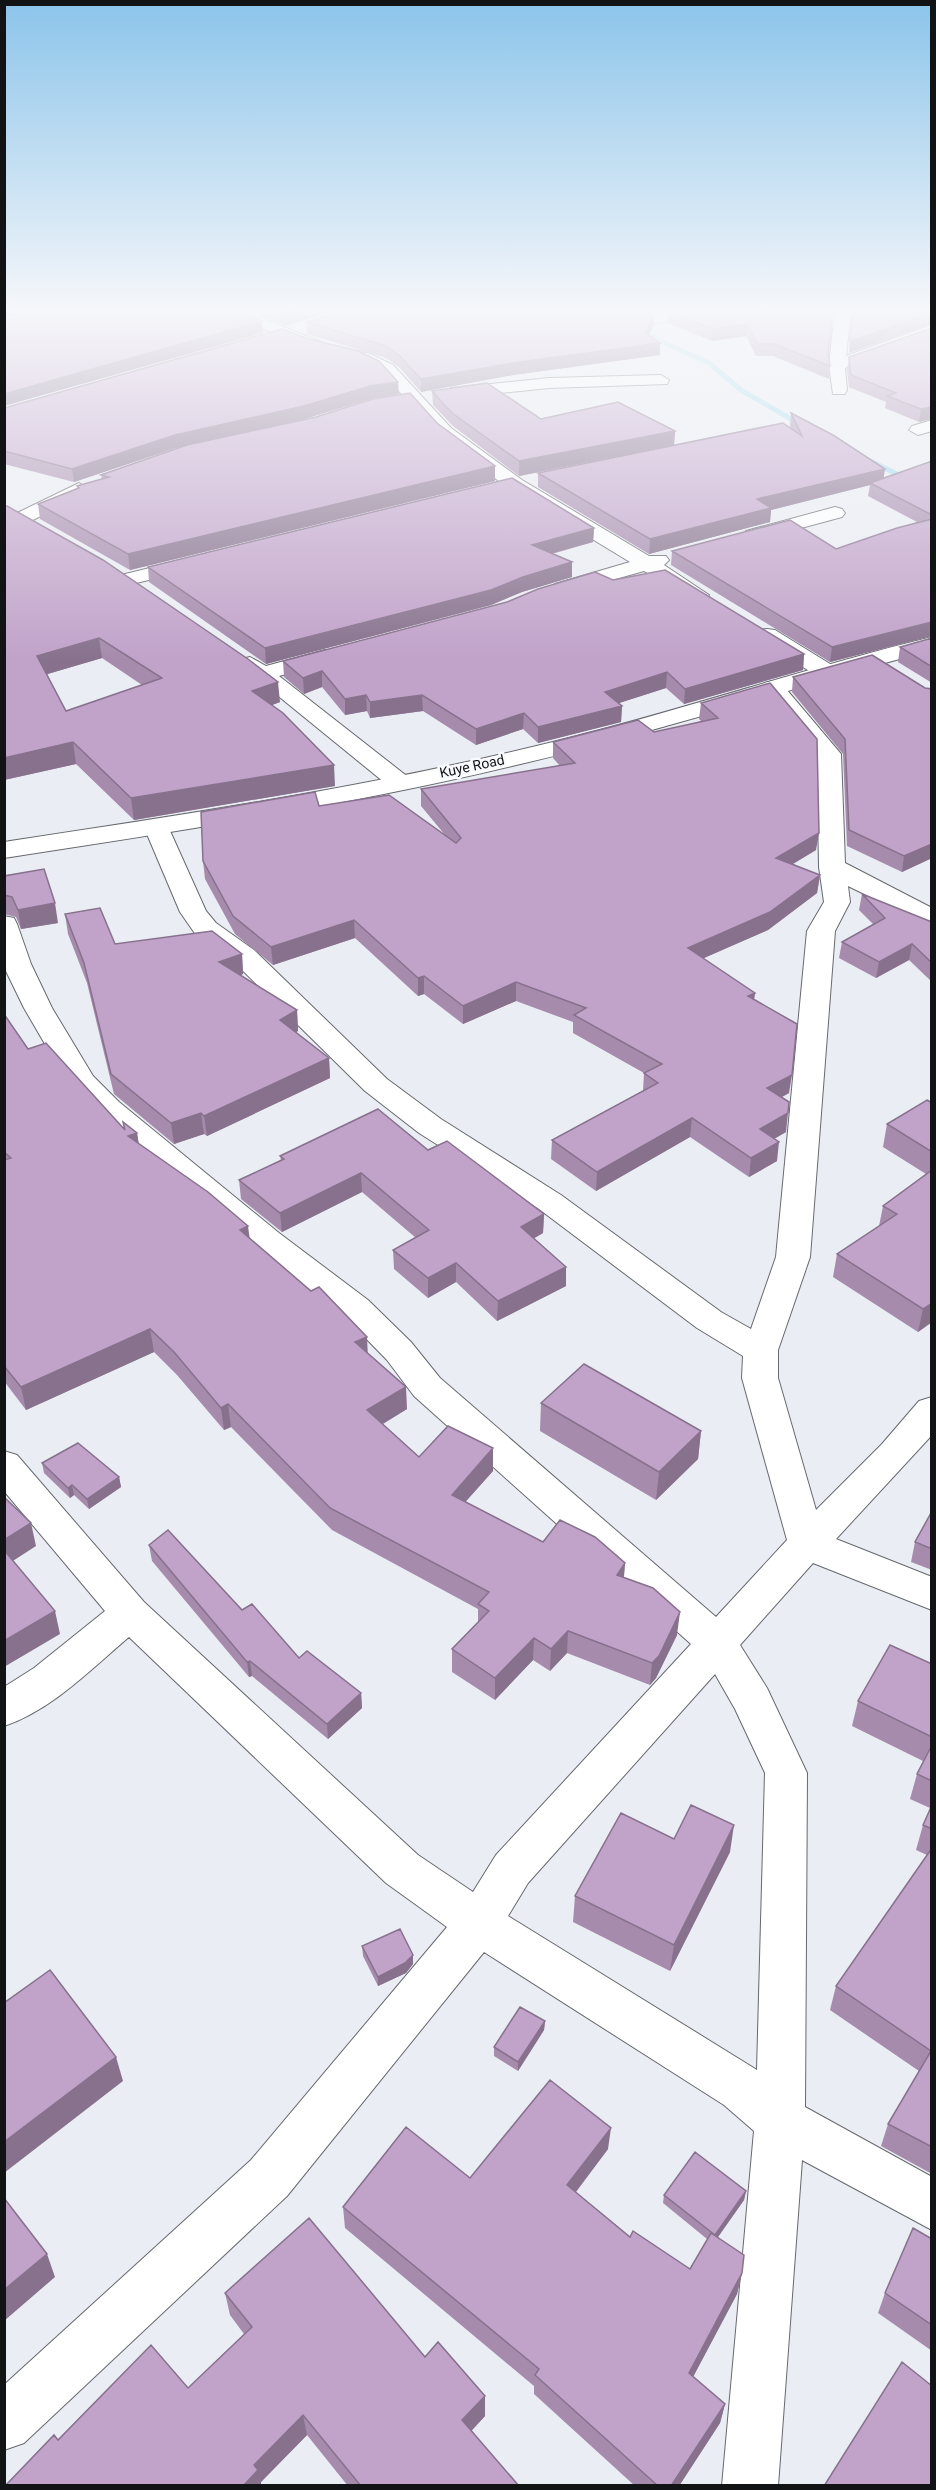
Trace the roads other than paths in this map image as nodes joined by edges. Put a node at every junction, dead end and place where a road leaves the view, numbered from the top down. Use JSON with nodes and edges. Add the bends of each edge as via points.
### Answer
{"nodes":[{"id":1,"x":441,"y":427,"type":"edge"},
{"id":2,"x":538,"y":480,"type":"edge"},
{"id":3,"x":100,"y":482,"type":"edge"},
{"id":4,"x":514,"y":484,"type":"junction"},
{"id":5,"x":492,"y":490,"type":"edge"},
{"id":6,"x":835,"y":513,"type":"dead end"},
{"id":7,"x":12,"y":515,"type":"edge"},
{"id":8,"x":40,"y":530,"type":"edge"},
{"id":9,"x":736,"y":540,"type":"edge"},
{"id":10,"x":681,"y":554,"type":"edge"},
{"id":11,"x":208,"y":560,"type":"edge"},
{"id":12,"x":647,"y":563,"type":"junction"},
{"id":13,"x":109,"y":568,"type":"edge"},
{"id":14,"x":128,"y":579,"type":"junction"},
{"id":15,"x":148,"y":593,"type":"edge"},
{"id":16,"x":541,"y":595,"type":"edge"},
{"id":17,"x":717,"y":605,"type":"edge"},
{"id":18,"x":747,"y":623,"type":"edge"},
{"id":19,"x":932,"y":643,"type":"edge"},
{"id":20,"x":342,"y":652,"type":"edge"},
{"id":21,"x":235,"y":653,"type":"edge"},
{"id":22,"x":873,"y":659,"type":"junction"},
{"id":23,"x":826,"y":672,"type":"junction"},
{"id":24,"x":264,"y":673,"type":"junction"},
{"id":25,"x":902,"y":677,"type":"edge"},
{"id":26,"x":773,"y":688,"type":"junction"},
{"id":27,"x":399,"y":782,"type":"junction"},
{"id":28,"x":157,"y":827,"type":"junction"},
{"id":29,"x":4,"y":850,"type":"edge"},
{"id":30,"x":832,"y":867,"type":"junction"},
{"id":31,"x":932,"y":919,"type":"edge"},
{"id":32,"x":4,"y":924,"type":"edge"},
{"id":33,"x":761,"y":1350,"type":"junction"},
{"id":34,"x":932,"y":1410,"type":"edge"},
{"id":35,"x":4,"y":1465,"type":"edge"},
{"id":36,"x":807,"y":1544,"type":"junction"},
{"id":37,"x":932,"y":1594,"type":"edge"},
{"id":38,"x":130,"y":1613,"type":"junction"},
{"id":39,"x":717,"y":1642,"type":"junction"},
{"id":40,"x":4,"y":1709,"type":"edge"},
{"id":41,"x":478,"y":1923,"type":"junction"},
{"id":42,"x":780,"y":2120,"type":"junction"},
{"id":43,"x":932,"y":2205,"type":"edge"},
{"id":44,"x":4,"y":2423,"type":"edge"},
{"id":45,"x":750,"y":2486,"type":"edge"}],
"edges":[{"from":1,"to":4,"type":"street"},
{"from":2,"to":4,"type":"street"},
{"from":3,"to":7,"type":"street"},
{"from":4,"to":5,"type":"street"},
{"from":4,"to":12,"type":"street"},
{"from":6,"to":9,"type":"street"},
{"from":7,"to":8,"type":"street"},
{"from":10,"to":12,"type":"street"},
{"from":11,"to":14,"type":"street"},
{"from":12,"to":16,"type":"street"},
{"from":12,"to":17,"type":"street"},
{"from":13,"to":14,"type":"street"},
{"from":14,"to":15,"type":"street"},
{"from":18,"to":23,"type":"street"},
{"from":19,"to":22,"type":"street","name":"Kuye Road"},
{"from":20,"to":24,"type":"street"},
{"from":21,"to":24,"type":"street"},
{"from":22,"to":23,"type":"street","name":"Kuye Road"},
{"from":22,"to":25,"type":"street"},
{"from":23,"to":26,"type":"street","name":"Kuye Road"},
{"from":24,"to":27,"type":"street"},
{"from":26,"to":27,"type":"street","name":"Kuye Road","via":[[579,742]]},
{"from":26,"to":30,"type":"street","via":[[829,754]]},
{"from":27,"to":28,"type":"street","name":"Kuye Road"},
{"from":28,"to":29,"type":"street","name":"Kuye Road"},
{"from":28,"to":33,"type":"street","via":[[193,912],[206,929],[258,969],[375,1085],[430,1126],[550,1202],[709,1320]]},
{"from":30,"to":31,"type":"street"},
{"from":30,"to":33,"type":"street","via":[[837,902],[821,931],[793,1257]]},
{"from":32,"to":39,"type":"street","via":[[38,1008],[81,1081],[108,1109],[356,1308],[399,1351],[427,1387]]},
{"from":33,"to":36,"type":"street","via":[[760,1377]]},
{"from":34,"to":36,"type":"street"},
{"from":35,"to":38,"type":"street"},
{"from":36,"to":37,"type":"street"},
{"from":36,"to":39,"type":"street"},
{"from":38,"to":40,"type":"street","via":[[49,1680]]},
{"from":38,"to":41,"type":"street","via":[[402,1869]]},
{"from":39,"to":41,"type":"street","via":[[512,1869]]},
{"from":39,"to":42,"type":"street","via":[[752,1700],[786,1773]]},
{"from":41,"to":42,"type":"street","via":[[741,2088]]},
{"from":41,"to":44,"type":"street","via":[[269,2178]]},
{"from":42,"to":43,"type":"street"},
{"from":42,"to":45,"type":"street"}]}
